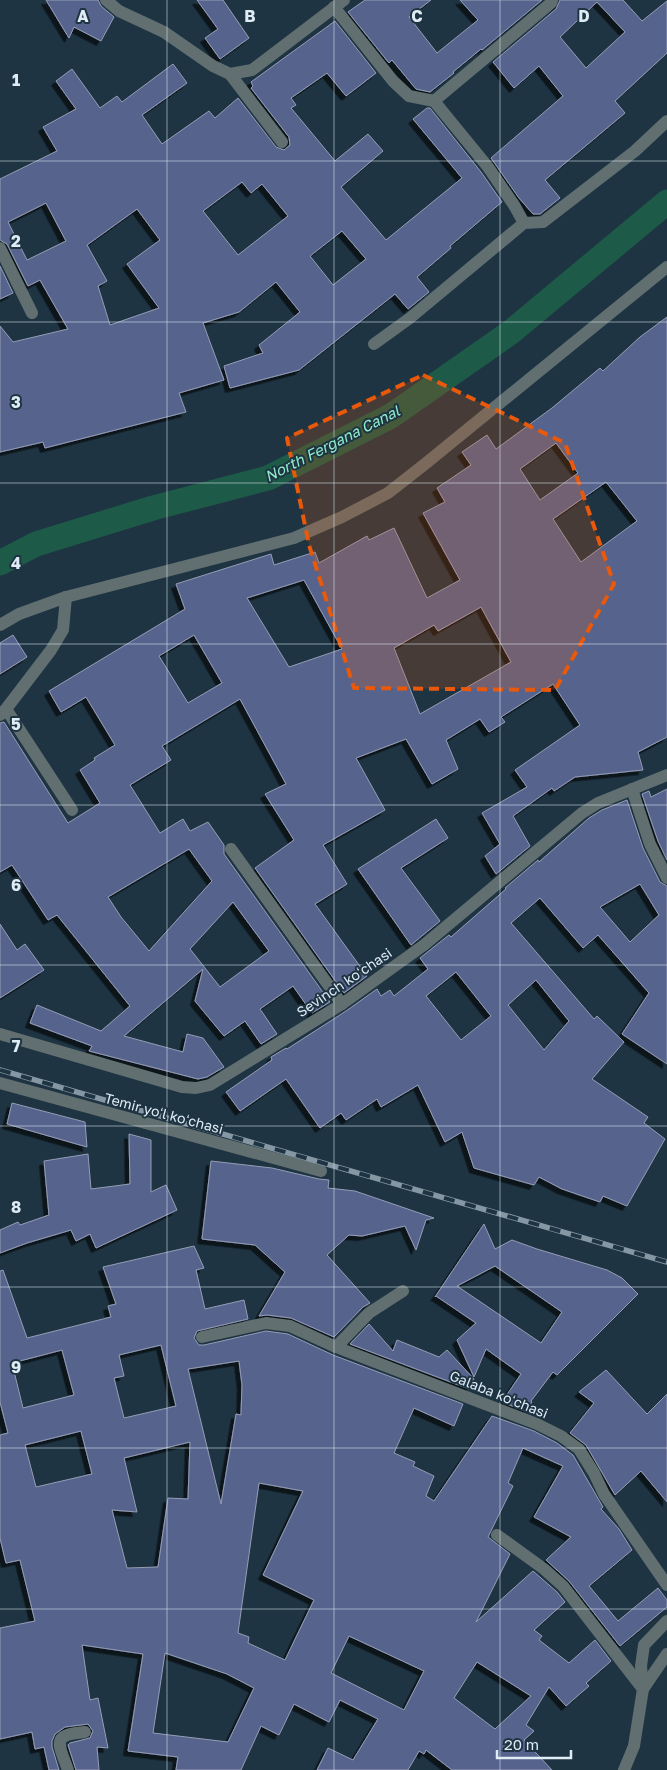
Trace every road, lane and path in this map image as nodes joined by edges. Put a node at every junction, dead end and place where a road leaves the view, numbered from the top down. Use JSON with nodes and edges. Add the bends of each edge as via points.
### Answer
{"nodes":[{"id":1,"x":106,"y":0,"type":"edge"},
{"id":2,"x":552,"y":0,"type":"edge"},
{"id":3,"x":339,"y":4,"type":"edge"},
{"id":4,"x":230,"y":74,"type":"junction"},
{"id":5,"x":434,"y":101,"type":"junction"},
{"id":6,"x":667,"y":121,"type":"edge"},
{"id":7,"x":282,"y":142,"type":"dead end"},
{"id":8,"x":524,"y":223,"type":"junction"},
{"id":9,"x":0,"y":248,"type":"edge"},
{"id":10,"x":667,"y":267,"type":"edge"},
{"id":11,"x":32,"y":313,"type":"dead end"},
{"id":12,"x":374,"y":344,"type":"dead end"},
{"id":13,"x":66,"y":597,"type":"junction"},
{"id":14,"x":0,"y":625,"type":"edge"},
{"id":15,"x":3,"y":712,"type":"edge"},
{"id":16,"x":667,"y":775,"type":"edge"},
{"id":17,"x":632,"y":789,"type":"junction"},
{"id":18,"x":72,"y":810,"type":"dead end"},
{"id":19,"x":231,"y":849,"type":"dead end"},
{"id":20,"x":667,"y":878,"type":"edge"},
{"id":21,"x":342,"y":1004,"type":"junction"},
{"id":22,"x":0,"y":1034,"type":"edge"},
{"id":23,"x":0,"y":1083,"type":"edge"},
{"id":24,"x":321,"y":1171,"type":"dead end"},
{"id":25,"x":403,"y":1291,"type":"dead end"},
{"id":26,"x":202,"y":1337,"type":"dead end"},
{"id":27,"x":336,"y":1347,"type":"junction"},
{"id":28,"x":497,"y":1535,"type":"dead end"},
{"id":29,"x":667,"y":1585,"type":"edge"},
{"id":30,"x":667,"y":1621,"type":"edge"},
{"id":31,"x":667,"y":1654,"type":"edge"},
{"id":32,"x":643,"y":1688,"type":"junction"},
{"id":33,"x":85,"y":1732,"type":"dead end"},
{"id":34,"x":68,"y":1770,"type":"edge"},
{"id":35,"x":624,"y":1770,"type":"edge"}],
"edges":[{"from":1,"to":4,"type":"street","via":[[119,11],[164,32]]},
{"from":2,"to":5,"type":"street"},
{"from":3,"to":4,"type":"street","via":[[252,70]]},
{"from":3,"to":5,"type":"street","via":[[393,81],[409,96]]},
{"from":4,"to":7,"type":"street"},
{"from":5,"to":8,"type":"street","via":[[488,167]]},
{"from":6,"to":8,"type":"street","via":[[635,151],[543,222]]},
{"from":8,"to":12,"type":"street"},
{"from":9,"to":11,"type":"street"},
{"from":10,"to":13,"type":"street","via":[[388,493],[294,538]]},
{"from":13,"to":14,"type":"street","via":[[19,614]]},
{"from":13,"to":15,"type":"street","via":[[63,630]]},
{"from":15,"to":18,"type":"street"},
{"from":16,"to":17,"type":"street","name":"Sevinch koʻchasi"},
{"from":17,"to":20,"type":"street","via":[[650,844]]},
{"from":17,"to":21,"type":"street","name":"Sevinch koʻchasi","via":[[582,813],[424,945]]},
{"from":19,"to":21,"type":"street"},
{"from":21,"to":22,"type":"street","name":"Sevinch koʻchasi","via":[[210,1085],[196,1088],[182,1087]]},
{"from":23,"to":24,"type":"street","name":"Temir yoʻl koʻchasi"},
{"from":25,"to":27,"type":"street","via":[[369,1313]]},
{"from":26,"to":27,"type":"street","name":"Galaba koʻchasi","via":[[266,1323],[290,1326]]},
{"from":27,"to":29,"type":"street","name":"Galaba koʻchasi","via":[[561,1436],[579,1449],[604,1494]]},
{"from":28,"to":32,"type":"street","via":[[563,1586]]},
{"from":30,"to":32,"type":"street","via":[[644,1646],[641,1666]]},
{"from":31,"to":32,"type":"street"},
{"from":32,"to":35,"type":"street","via":[[634,1746]]},
{"from":33,"to":34,"type":"street","via":[[62,1736],[61,1749]]}]}
